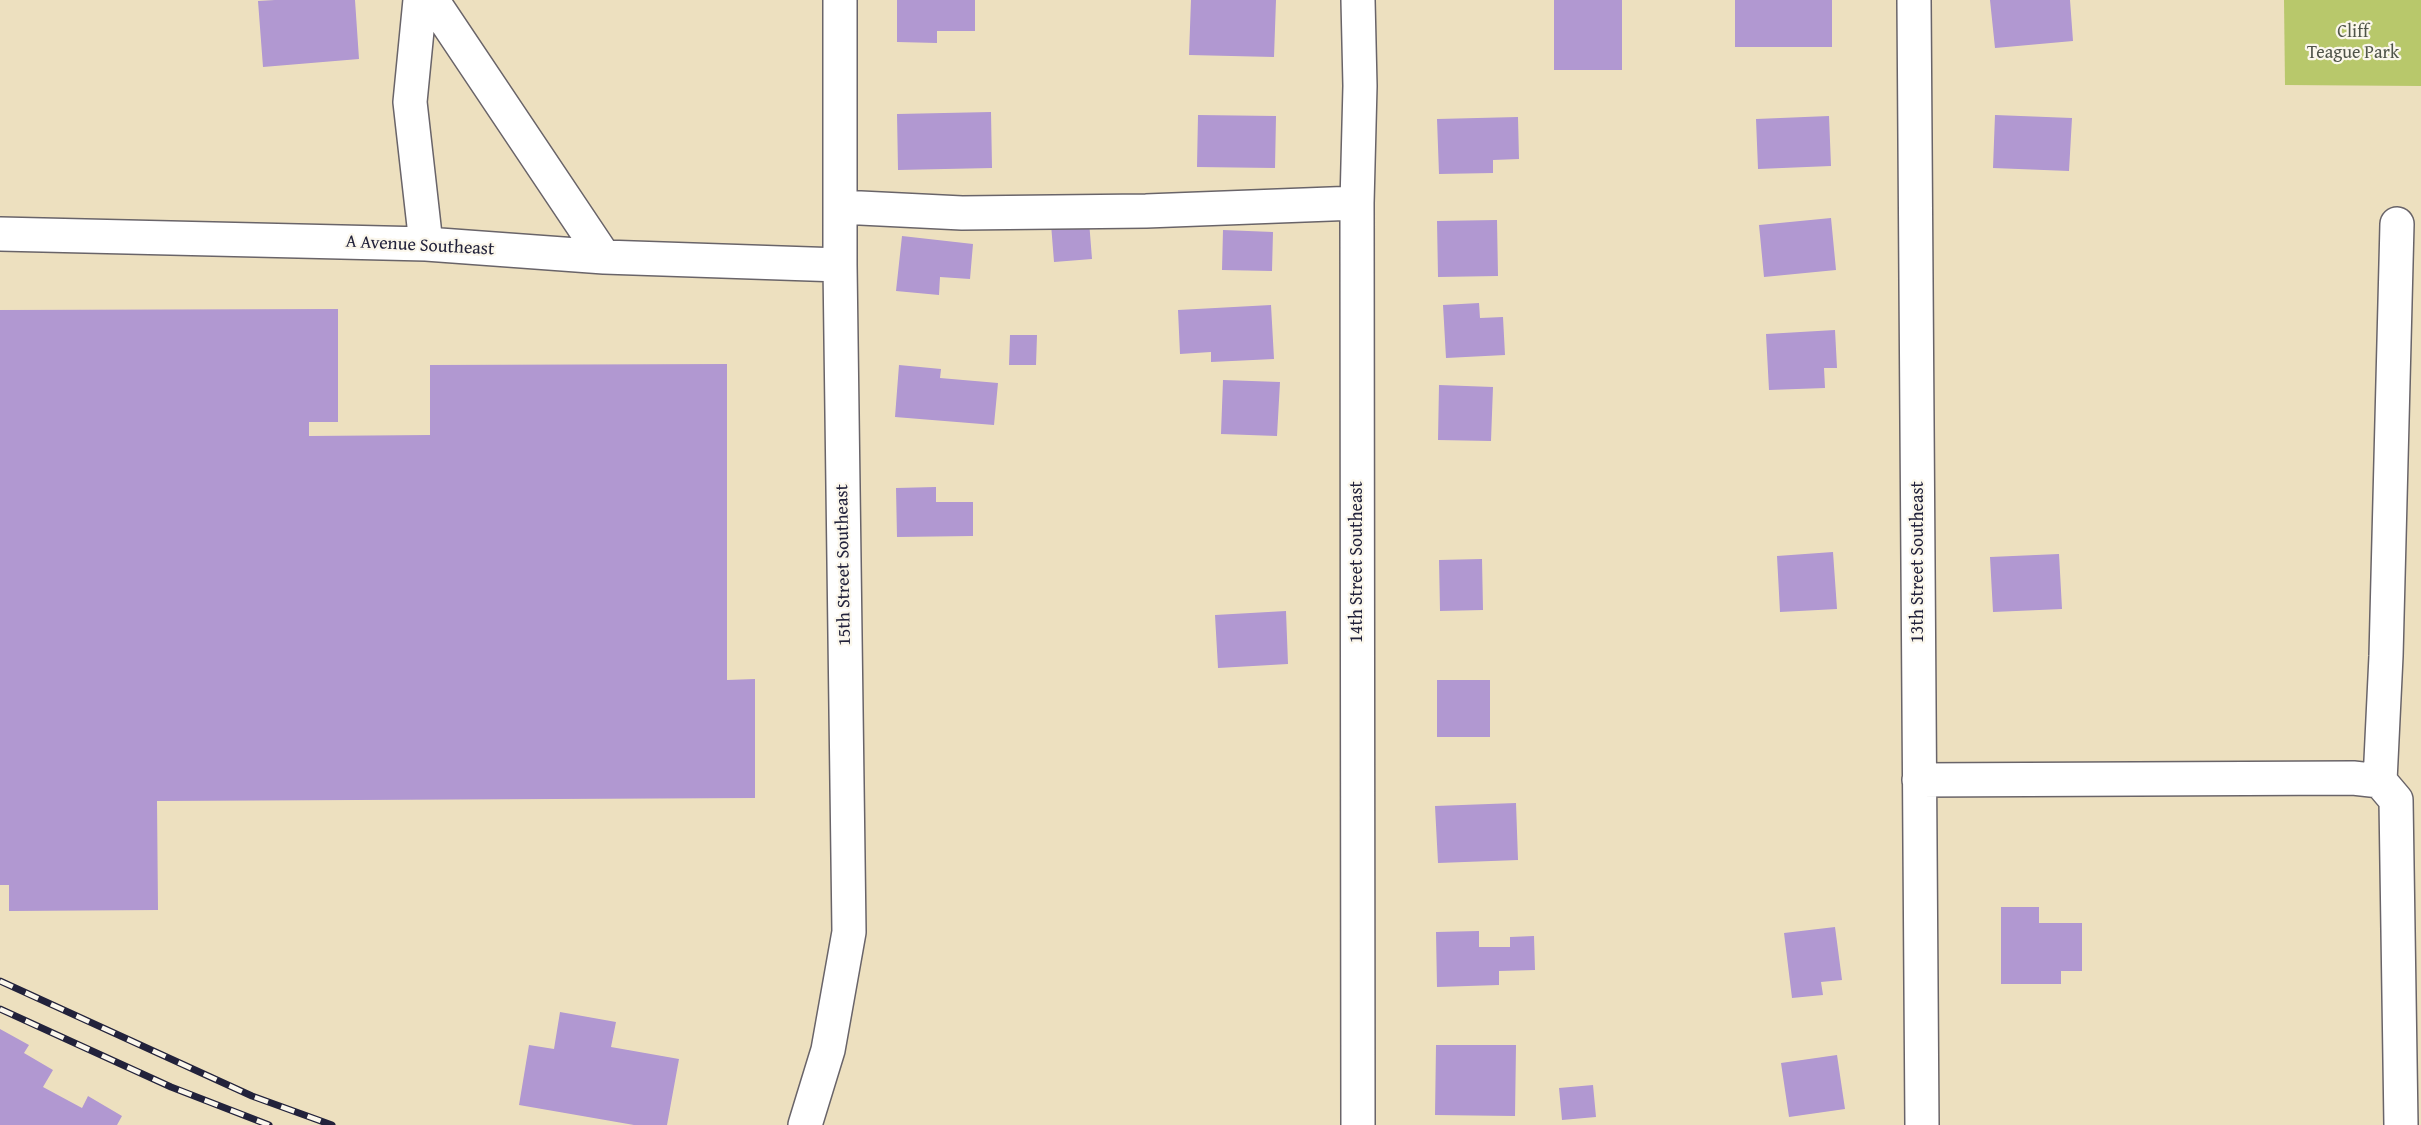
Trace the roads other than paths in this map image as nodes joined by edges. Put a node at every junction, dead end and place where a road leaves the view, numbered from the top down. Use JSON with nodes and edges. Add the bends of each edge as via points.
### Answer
{"nodes":[{"id":1,"x":420,"y":0,"type":"edge"},
{"id":2,"x":432,"y":0,"type":"edge"},
{"id":3,"x":840,"y":0,"type":"edge"},
{"id":4,"x":1358,"y":0,"type":"edge"},
{"id":5,"x":1914,"y":0,"type":"edge"},
{"id":6,"x":1357,"y":204,"type":"junction"},
{"id":7,"x":840,"y":207,"type":"junction"},
{"id":8,"x":2397,"y":224,"type":"dead end"},
{"id":9,"x":0,"y":234,"type":"edge"},
{"id":10,"x":426,"y":244,"type":"junction"},
{"id":11,"x":604,"y":257,"type":"junction"},
{"id":12,"x":840,"y":265,"type":"junction"},
{"id":13,"x":1919,"y":780,"type":"junction"},
{"id":14,"x":2380,"y":781,"type":"junction"},
{"id":15,"x":805,"y":1125,"type":"edge"},
{"id":16,"x":1358,"y":1125,"type":"edge"},
{"id":17,"x":1922,"y":1125,"type":"edge"},
{"id":18,"x":2401,"y":1125,"type":"edge"}],
"edges":[{"from":1,"to":10,"type":"street","via":[[410,102]]},
{"from":2,"to":11,"type":"street"},
{"from":3,"to":7,"type":"street","name":"15th Street Southeast"},
{"from":4,"to":6,"type":"street","name":"14th Street Southeast"},
{"from":5,"to":13,"type":"street","name":"13th Street Southeast"},
{"from":6,"to":7,"type":"street","via":[[962,213]]},
{"from":6,"to":16,"type":"street","name":"14th Street Southeast"},
{"from":7,"to":12,"type":"street","name":"15th Street Southeast"},
{"from":8,"to":14,"type":"street"},
{"from":9,"to":10,"type":"street","name":"A Avenue Southeast"},
{"from":10,"to":11,"type":"street","name":"A Avenue Southeast"},
{"from":11,"to":12,"type":"street","name":"A Avenue Southeast"},
{"from":12,"to":15,"type":"street","name":"15th Street Southeast","via":[[849,932],[828,1050]]},
{"from":13,"to":14,"type":"street"},
{"from":13,"to":17,"type":"street","name":"13th Street Southeast"},
{"from":14,"to":18,"type":"street","via":[[2396,801]]}]}
